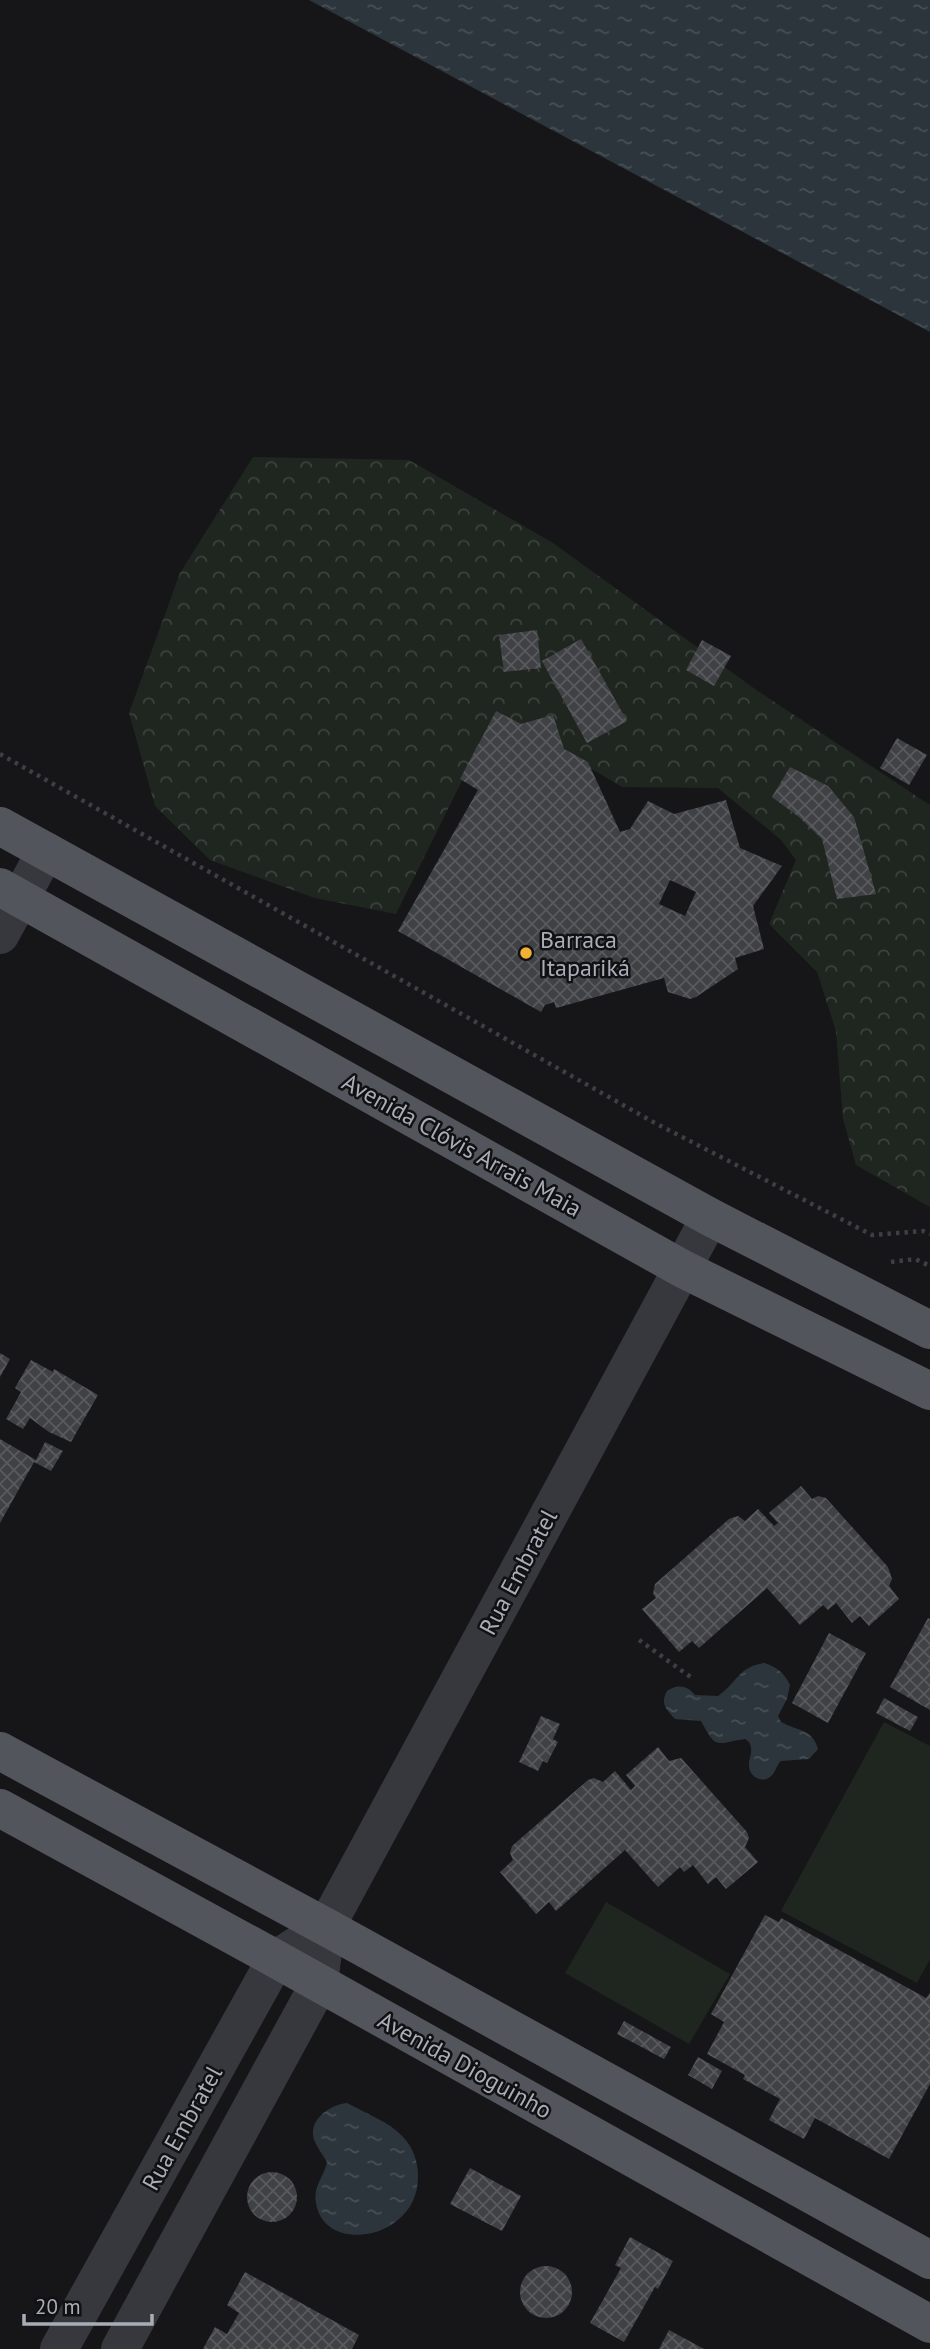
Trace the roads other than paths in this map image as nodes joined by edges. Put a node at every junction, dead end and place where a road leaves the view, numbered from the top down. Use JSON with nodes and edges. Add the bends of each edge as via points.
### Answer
{"nodes":[{"id":1,"x":0,"y":826,"type":"edge"},
{"id":2,"x":46,"y":851,"type":"junction"},
{"id":3,"x":10,"y":892,"type":"edge"},
{"id":4,"x":0,"y":935,"type":"edge"},
{"id":5,"x":710,"y":1217,"type":"junction"},
{"id":6,"x":683,"y":1269,"type":"junction"},
{"id":7,"x":930,"y":1329,"type":"edge"},
{"id":8,"x":930,"y":1391,"type":"edge"},
{"id":9,"x":0,"y":1751,"type":"edge"},
{"id":10,"x":0,"y":1808,"type":"edge"},
{"id":11,"x":326,"y":1927,"type":"junction"},
{"id":12,"x":276,"y":1959,"type":"junction"},
{"id":13,"x":319,"y":1984,"type":"junction"},
{"id":14,"x":930,"y":2260,"type":"edge"},
{"id":15,"x":930,"y":2324,"type":"edge"},
{"id":16,"x":59,"y":2349,"type":"edge"},
{"id":17,"x":120,"y":2349,"type":"edge"}],
"edges":[{"from":1,"to":2,"type":"main road"},
{"from":2,"to":3,"type":"street"},
{"from":2,"to":5,"type":"main road"},
{"from":3,"to":4,"type":"street"},
{"from":3,"to":6,"type":"main road","name":"Avenida Clóvis Arrais Maia"},
{"from":5,"to":6,"type":"street","name":"Rua Embratel"},
{"from":5,"to":7,"type":"main road"},
{"from":6,"to":8,"type":"main road","name":"Avenida Clóvis Arrais Maia"},
{"from":6,"to":11,"type":"street","name":"Rua Embratel"},
{"from":9,"to":11,"type":"main road"},
{"from":10,"to":12,"type":"main road","name":"Avenida Dioguinho"},
{"from":11,"to":12,"type":"street","name":"Rua Embratel"},
{"from":11,"to":13,"type":"street","name":"Rua Embratel"},
{"from":11,"to":14,"type":"main road"},
{"from":12,"to":13,"type":"main road","name":"Avenida Dioguinho"},
{"from":12,"to":16,"type":"street","name":"Rua Embratel"},
{"from":13,"to":15,"type":"main road","name":"Avenida Dioguinho"},
{"from":13,"to":17,"type":"street","name":"Rua Embratel"}]}
